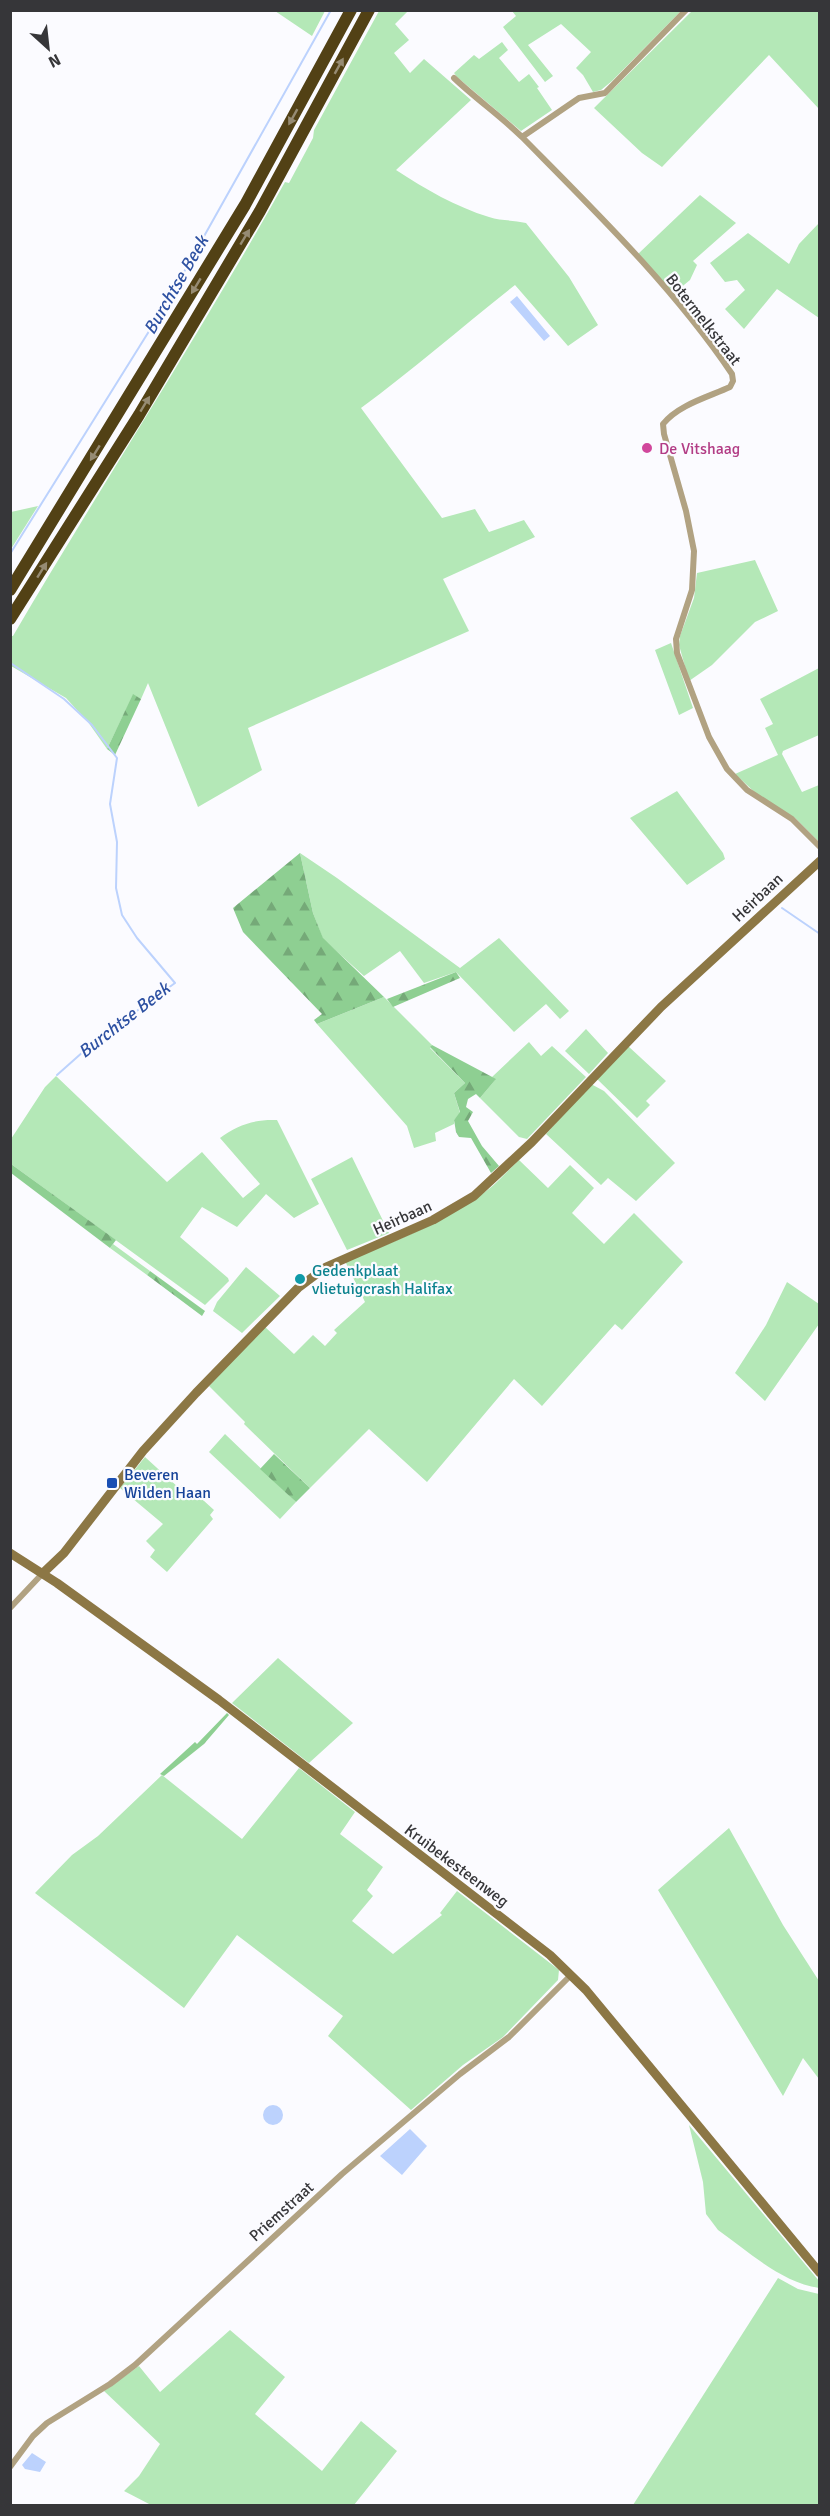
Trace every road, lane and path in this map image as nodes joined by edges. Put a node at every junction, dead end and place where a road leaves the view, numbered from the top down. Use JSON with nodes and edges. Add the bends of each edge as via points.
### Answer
{"nodes":[{"id":1,"x":351,"y":10,"type":"edge"},
{"id":2,"x":369,"y":10,"type":"edge"},
{"id":3,"x":686,"y":10,"type":"edge"},
{"id":4,"x":454,"y":78,"type":"dead end"},
{"id":5,"x":522,"y":136,"type":"junction"},
{"id":6,"x":10,"y":590,"type":"edge"},
{"id":7,"x":10,"y":619,"type":"edge"},
{"id":8,"x":819,"y":847,"type":"edge"},
{"id":9,"x":819,"y":861,"type":"edge"},
{"id":10,"x":10,"y":1553,"type":"edge"},
{"id":11,"x":43,"y":1573,"type":"junction"},
{"id":12,"x":10,"y":1608,"type":"edge"},
{"id":13,"x":571,"y":1975,"type":"junction"},
{"id":14,"x":819,"y":2273,"type":"edge"},
{"id":15,"x":10,"y":2467,"type":"edge"}],
"edges":[{"from":1,"to":6,"type":"highway","one_way":true,"via":[[245,205]]},
{"from":7,"to":2,"type":"highway","one_way":true,"via":[[139,415],[260,211]]},
{"from":3,"to":5,"type":"street","via":[[605,93],[579,98]]},
{"from":4,"to":5,"type":"street","name":"Botermelkstraat"},
{"from":5,"to":8,"type":"street","name":"Botermelkstraat","via":[[622,239],[732,374],[729,387],[670,416],[663,424],[694,551],[692,590],[675,645],[709,737],[727,769],[747,790],[792,819]]},
{"from":9,"to":11,"type":"street","name":"Heirbaan","via":[[661,1007],[482,1189],[455,1209],[326,1267],[274,1310],[151,1443],[64,1553]]},
{"from":10,"to":11,"type":"street","name":"Kruibekesteenweg"},
{"from":11,"to":12,"type":"street","name":"Heirbaan"},
{"from":11,"to":13,"type":"street","name":"Kruibekesteenweg","via":[[219,1700]]},
{"from":13,"to":14,"type":"street","name":"Kruibekesteenweg"},
{"from":13,"to":15,"type":"street","name":"Priemstraat","via":[[509,2037],[342,2174],[135,2366],[47,2423]]}]}
